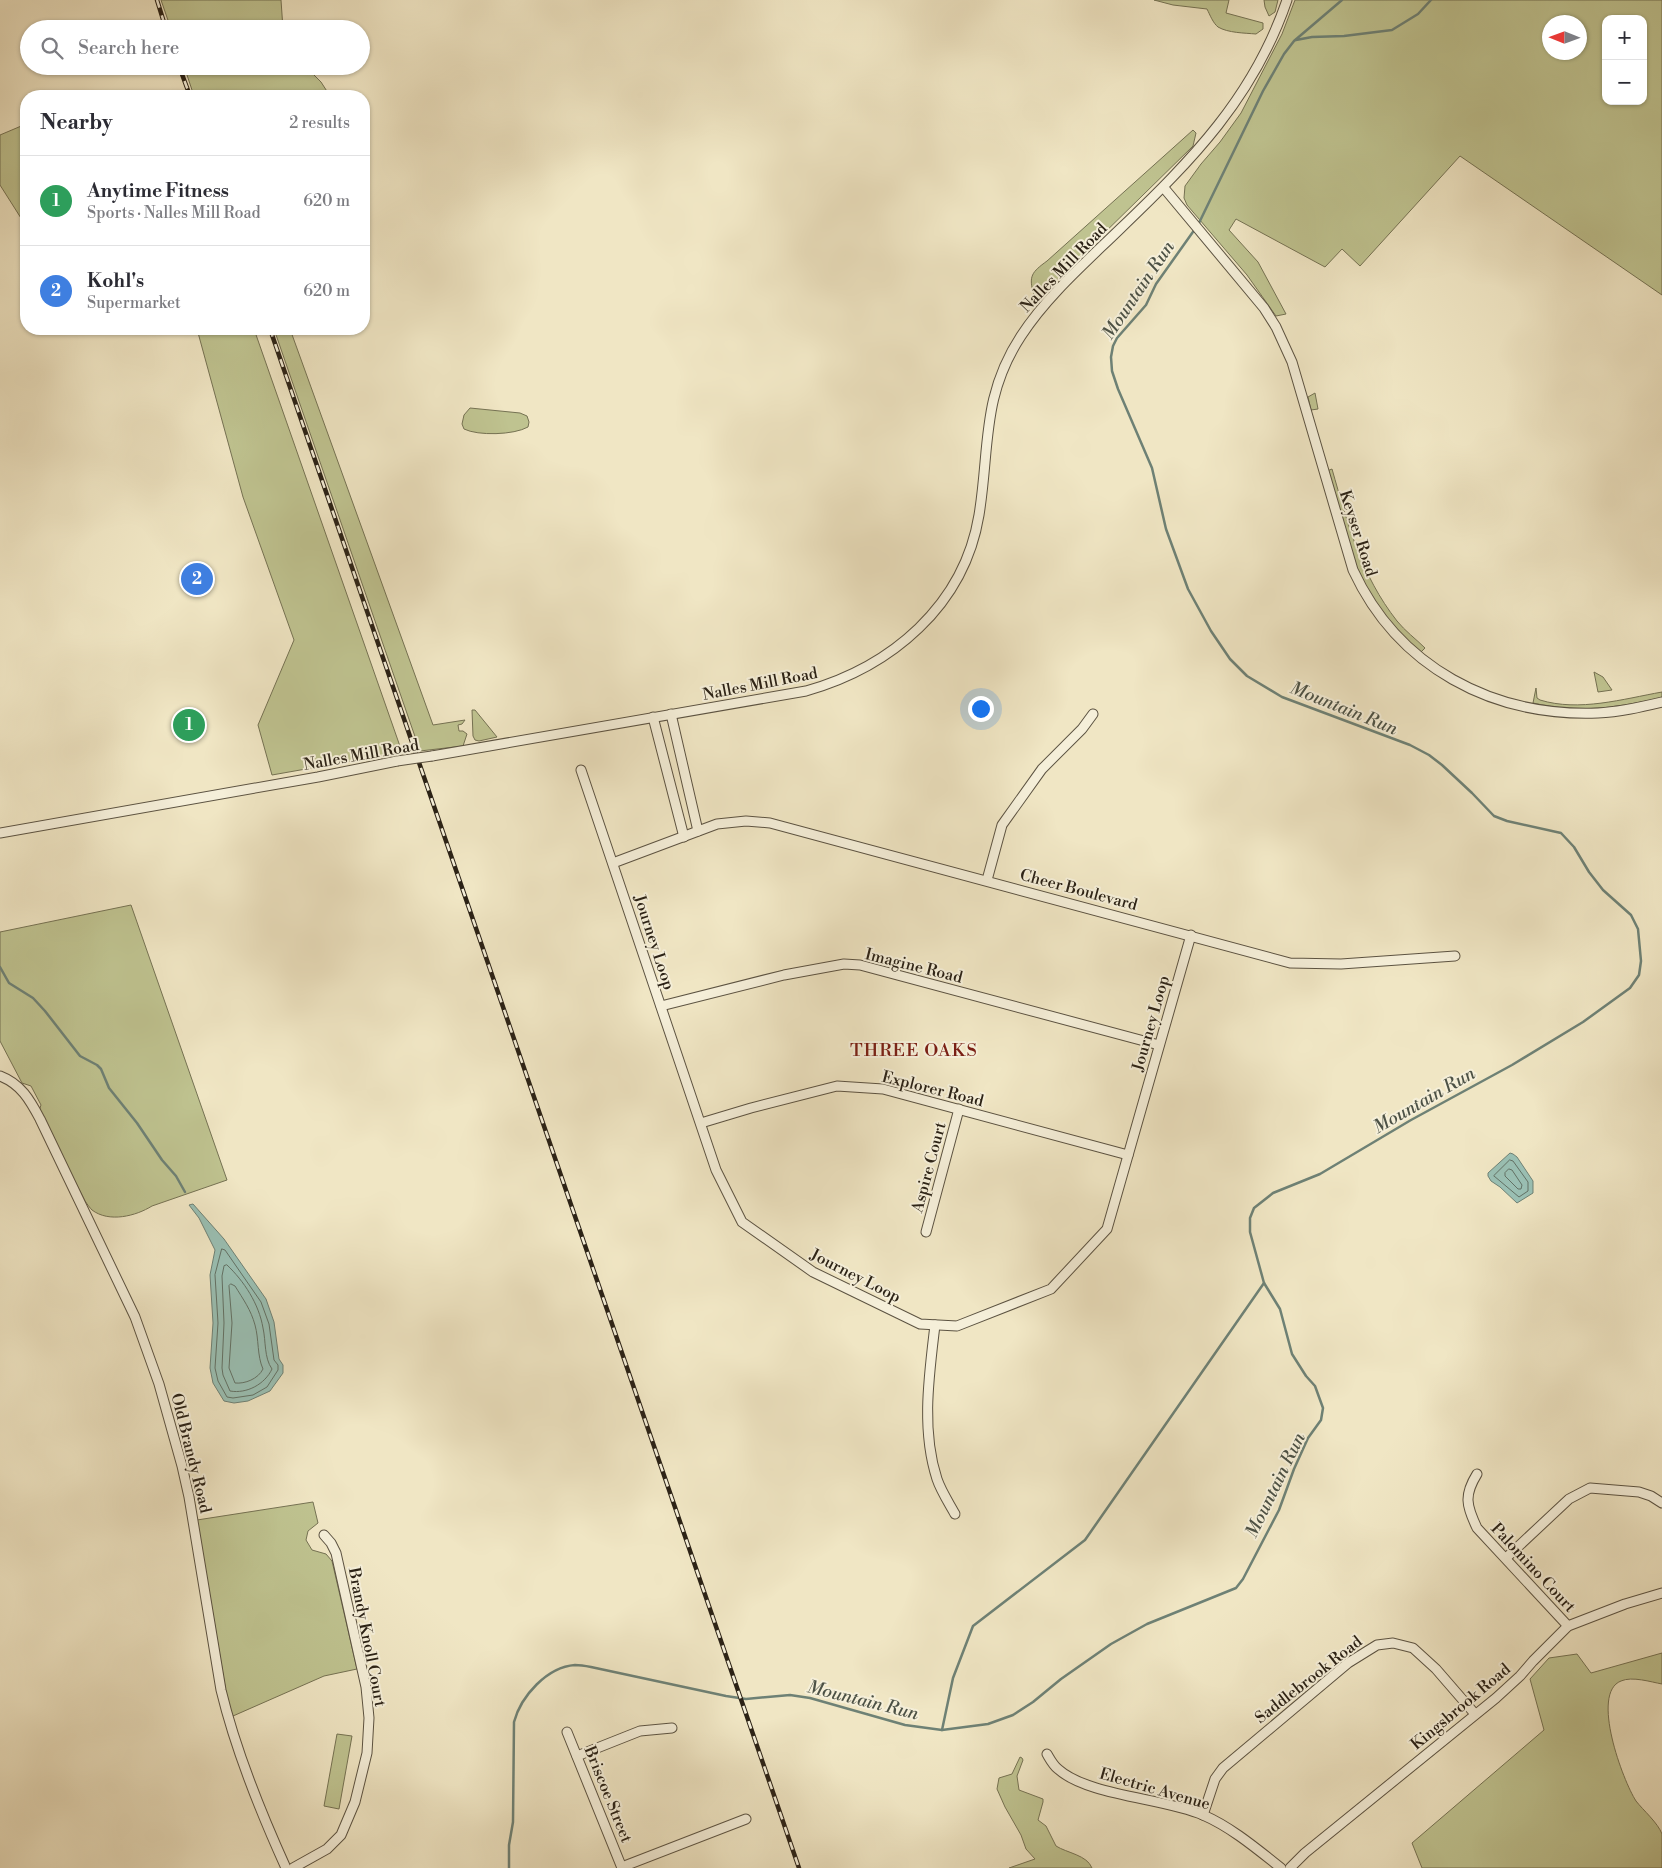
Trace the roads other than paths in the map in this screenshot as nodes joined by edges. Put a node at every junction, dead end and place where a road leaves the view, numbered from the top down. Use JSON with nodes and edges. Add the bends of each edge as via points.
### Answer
{"nodes":[{"id":1,"x":1288,"y":0,"type":"edge"},
{"id":2,"x":1164,"y":188,"type":"junction"},
{"id":3,"x":1662,"y":702,"type":"edge"},
{"id":4,"x":671,"y":714,"type":"junction"},
{"id":5,"x":1094,"y":714,"type":"dead end"},
{"id":6,"x":653,"y":718,"type":"junction"},
{"id":7,"x":581,"y":770,"type":"dead end"},
{"id":8,"x":698,"y":831,"type":"junction"},
{"id":9,"x":0,"y":833,"type":"edge"},
{"id":10,"x":684,"y":837,"type":"junction"},
{"id":11,"x":613,"y":863,"type":"junction"},
{"id":12,"x":987,"y":880,"type":"junction"},
{"id":13,"x":1191,"y":935,"type":"junction"},
{"id":14,"x":1455,"y":956,"type":"dead end"},
{"id":15,"x":661,"y":1006,"type":"junction"},
{"id":16,"x":1159,"y":1045,"type":"junction"},
{"id":17,"x":0,"y":1076,"type":"edge"},
{"id":18,"x":959,"y":1109,"type":"junction"},
{"id":19,"x":700,"y":1123,"type":"junction"},
{"id":20,"x":1128,"y":1155,"type":"junction"},
{"id":21,"x":926,"y":1232,"type":"dead end"},
{"id":22,"x":935,"y":1325,"type":"junction"},
{"id":23,"x":1477,"y":1474,"type":"dead end"},
{"id":24,"x":1662,"y":1503,"type":"edge"},
{"id":25,"x":955,"y":1514,"type":"dead end"},
{"id":26,"x":324,"y":1535,"type":"dead end"},
{"id":27,"x":1506,"y":1558,"type":"junction"},
{"id":28,"x":1662,"y":1593,"type":"edge"},
{"id":29,"x":1568,"y":1626,"type":"junction"},
{"id":30,"x":1475,"y":1714,"type":"junction"},
{"id":31,"x":672,"y":1728,"type":"dead end"},
{"id":32,"x":567,"y":1732,"type":"dead end"},
{"id":33,"x":1047,"y":1754,"type":"dead end"},
{"id":34,"x":577,"y":1756,"type":"junction"},
{"id":35,"x":1203,"y":1815,"type":"junction"},
{"id":36,"x":746,"y":1819,"type":"dead end"},
{"id":37,"x":286,"y":1868,"type":"edge"},
{"id":38,"x":293,"y":1868,"type":"edge"},
{"id":39,"x":622,"y":1868,"type":"edge"},
{"id":40,"x":1281,"y":1868,"type":"edge"},
{"id":41,"x":1290,"y":1868,"type":"edge"}],
"edges":[{"from":1,"to":2,"type":"street","name":"Nalles Mill Road","via":[[1240,97],[1212,135]]},
{"from":2,"to":3,"type":"street","name":"Keyser Road","via":[[1264,308],[1283,341],[1353,570],[1394,634],[1443,675],[1504,702],[1577,713],[1623,710]]},
{"from":2,"to":4,"type":"street","name":"Nalles Mill Road","via":[[1046,303],[1008,357],[989,416],[975,533],[957,576],[929,618],[885,657],[827,685]]},
{"from":4,"to":6,"type":"street","name":"Nalles Mill Road"},
{"from":4,"to":8,"type":"street"},
{"from":5,"to":12,"type":"street","via":[[1042,769],[1002,825]]},
{"from":6,"to":9,"type":"street","name":"Nalles Mill Road","bridge":true},
{"from":6,"to":10,"type":"street"},
{"from":7,"to":11,"type":"street","name":"Journey Loop"},
{"from":8,"to":10,"type":"street","name":"Cheer Boulevard"},
{"from":8,"to":12,"type":"street","name":"Cheer Boulevard","via":[[717,824],[770,823]]},
{"from":10,"to":11,"type":"street","name":"Cheer Boulevard"},
{"from":11,"to":15,"type":"street","name":"Journey Loop"},
{"from":12,"to":13,"type":"street","name":"Cheer Boulevard"},
{"from":13,"to":14,"type":"street","name":"Cheer Boulevard","via":[[1290,963],[1341,964]]},
{"from":13,"to":16,"type":"street","name":"Journey Loop"},
{"from":15,"to":16,"type":"street","name":"Imagine Road","via":[[784,975],[844,964],[860,965]]},
{"from":15,"to":19,"type":"street","name":"Journey Loop"},
{"from":16,"to":20,"type":"street","name":"Journey Loop"},
{"from":17,"to":37,"type":"street","name":"Old Brandy Road","via":[[25,1093],[40,1118],[123,1290],[148,1350],[189,1496],[228,1718]]},
{"from":18,"to":19,"type":"street","name":"Explorer Road","via":[[883,1089],[837,1086]]},
{"from":18,"to":20,"type":"street","name":"Explorer Road"},
{"from":18,"to":21,"type":"street","name":"Aspire Court"},
{"from":19,"to":22,"type":"street","name":"Journey Loop","via":[[716,1170],[742,1222],[813,1272],[920,1324]]},
{"from":20,"to":22,"type":"street","name":"Journey Loop","via":[[1107,1230],[1051,1289],[958,1326]]},
{"from":22,"to":25,"type":"street","via":[[928,1435],[937,1480]]},
{"from":23,"to":27,"type":"street","name":"Palomino Court","via":[[1469,1487],[1471,1516],[1477,1528]]},
{"from":24,"to":27,"type":"street","via":[[1639,1492],[1590,1488],[1569,1499]]},
{"from":26,"to":38,"type":"street","name":"Brandy Knoll Court","via":[[336,1553],[363,1676],[368,1742],[358,1791],[341,1835],[327,1849]]},
{"from":27,"to":29,"type":"street","name":"Palomino Court"},
{"from":28,"to":29,"type":"street","name":"Kingsbrook Road"},
{"from":29,"to":30,"type":"street","name":"Kingsbrook Road","via":[[1520,1676]]},
{"from":30,"to":35,"type":"street","name":"Saddlebrook Road","via":[[1413,1648],[1393,1643],[1377,1645],[1348,1663],[1223,1768],[1216,1778]]},
{"from":30,"to":41,"type":"street","name":"Kingsbrook Road"},
{"from":31,"to":34,"type":"street","via":[[640,1731]]},
{"from":32,"to":34,"type":"street","name":"Briscoe Street"},
{"from":33,"to":35,"type":"street","name":"Electric Avenue","via":[[1058,1770],[1081,1782]]},
{"from":34,"to":39,"type":"street","name":"Briscoe Street"},
{"from":35,"to":40,"type":"street","name":"Electric Avenue","via":[[1249,1843]]},
{"from":36,"to":39,"type":"street"}]}
